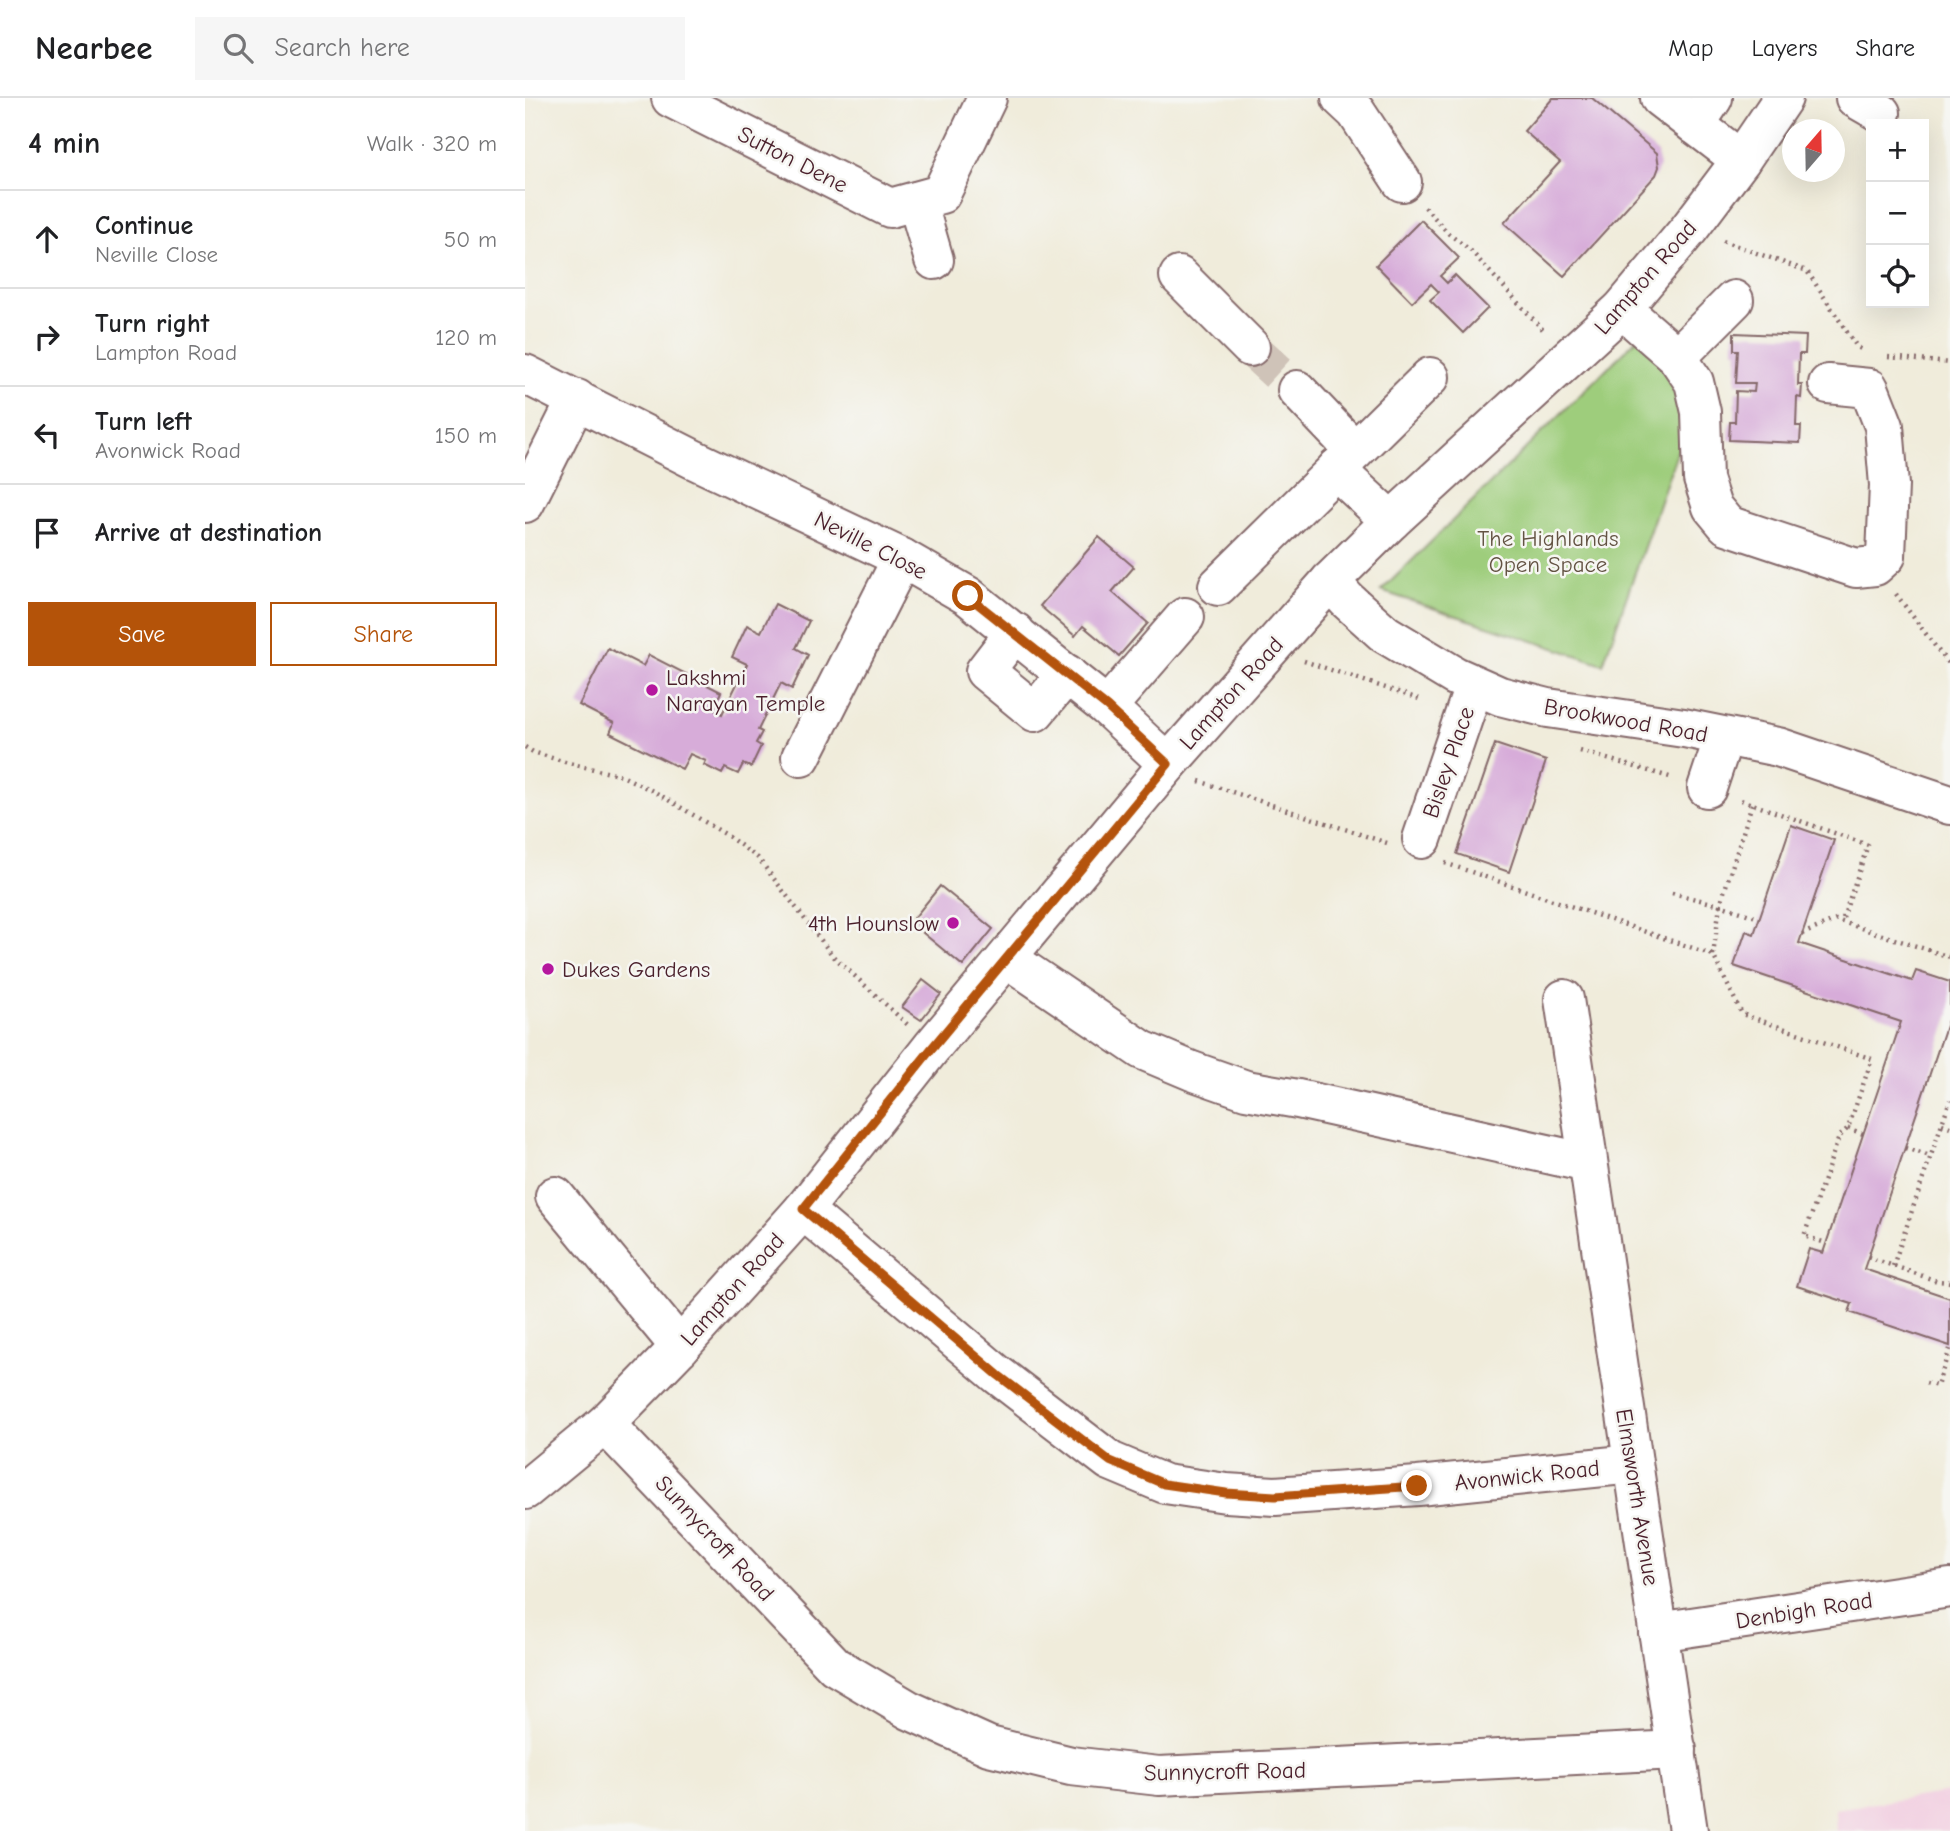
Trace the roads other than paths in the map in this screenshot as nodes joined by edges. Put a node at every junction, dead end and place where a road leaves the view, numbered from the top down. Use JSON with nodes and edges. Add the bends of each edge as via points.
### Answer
{"nodes":[{"id":1,"x":671,"y":98,"type":"edge"},
{"id":2,"x":987,"y":98,"type":"edge"},
{"id":3,"x":1341,"y":98,"type":"edge"},
{"id":4,"x":1660,"y":98,"type":"edge"},
{"id":5,"x":1783,"y":98,"type":"edge"},
{"id":6,"x":1704,"y":111,"type":"edge"},
{"id":7,"x":1741,"y":160,"type":"junction"},
{"id":8,"x":1402,"y":182,"type":"road end"},
{"id":9,"x":917,"y":201,"type":"junction"},
{"id":10,"x":934,"y":260,"type":"dead end"},
{"id":11,"x":1179,"y":276,"type":"dead end"},
{"id":12,"x":1734,"y":300,"type":"dead end"},
{"id":13,"x":1622,"y":309,"type":"junction"},
{"id":14,"x":1250,"y":347,"type":"tunnel mouth"},
{"id":15,"x":1677,"y":357,"type":"junction"},
{"id":16,"x":525,"y":374,"type":"edge"},
{"id":17,"x":1430,"y":377,"type":"dead end"},
{"id":18,"x":1828,"y":384,"type":"dead end"},
{"id":19,"x":1297,"y":390,"type":"tunnel mouth"},
{"id":20,"x":577,"y":399,"type":"junction"},
{"id":21,"x":1346,"y":459,"type":"junction"},
{"id":22,"x":525,"y":503,"type":"edge"},
{"id":23,"x":1391,"y":521,"type":"junction"},
{"id":24,"x":902,"y":558,"type":"junction"},
{"id":25,"x":1330,"y":581,"type":"junction"},
{"id":26,"x":1218,"y":586,"type":"dead end"},
{"id":27,"x":1185,"y":617,"type":"dead end"},
{"id":28,"x":1469,"y":700,"type":"junction"},
{"id":29,"x":1107,"y":707,"type":"junction"},
{"id":30,"x":1724,"y":737,"type":"junction"},
{"id":31,"x":801,"y":757,"type":"dead end"},
{"id":32,"x":1168,"y":764,"type":"junction"},
{"id":33,"x":1707,"y":788,"type":"road end"},
{"id":34,"x":1950,"y":805,"type":"edge"},
{"id":35,"x":1422,"y":839,"type":"dead end"},
{"id":36,"x":1008,"y":959,"type":"junction"},
{"id":37,"x":1564,"y":999,"type":"dead end"},
{"id":38,"x":1588,"y":1163,"type":"junction"},
{"id":39,"x":555,"y":1196,"type":"dead end"},
{"id":40,"x":803,"y":1209,"type":"junction"},
{"id":41,"x":680,"y":1347,"type":"junction"},
{"id":42,"x":605,"y":1424,"type":"junction"},
{"id":43,"x":1633,"y":1464,"type":"junction"},
{"id":44,"x":525,"y":1490,"type":"edge"},
{"id":45,"x":1950,"y":1588,"type":"edge"},
{"id":46,"x":1658,"y":1632,"type":"junction"},
{"id":47,"x":1677,"y":1750,"type":"junction"},
{"id":48,"x":1688,"y":1831,"type":"edge"}],
"edges":[{"from":1,"to":9,"type":"street","name":"Sutton Dene","via":[[890,208]]},
{"from":2,"to":9,"type":"street","name":"Sutton Dene","via":[[941,194]]},
{"from":3,"to":8,"type":"street","via":[[1356,112]]},
{"from":4,"to":6,"type":"street"},
{"from":5,"to":7,"type":"street","name":"Lampton Road"},
{"from":6,"to":7,"type":"street"},
{"from":7,"to":13,"type":"street","name":"Lampton Road"},
{"from":9,"to":10,"type":"street"},
{"from":11,"to":14,"type":"street"},
{"from":12,"to":15,"type":"street"},
{"from":13,"to":15,"type":"street"},
{"from":13,"to":23,"type":"street","name":"Lampton Road"},
{"from":15,"to":18,"type":"street","via":[[1694,382],[1701,412],[1703,479],[1712,507],[1727,525],[1856,568],[1875,565],[1886,556],[1889,485],[1884,426],[1869,388]]},
{"from":16,"to":20,"type":"street","name":"Neville Close"},
{"from":17,"to":21,"type":"street"},
{"from":19,"to":21,"type":"street"},
{"from":20,"to":22,"type":"street"},
{"from":20,"to":24,"type":"street","name":"Neville Close"},
{"from":21,"to":23,"type":"street","via":[[1351,484]]},
{"from":21,"to":26,"type":"street"},
{"from":23,"to":25,"type":"street","name":"Lampton Road"},
{"from":24,"to":29,"type":"street","name":"Neville Close","via":[[968,596]]},
{"from":24,"to":31,"type":"street"},
{"from":25,"to":28,"type":"street","name":"Brookwood Road","via":[[1385,634],[1455,676]]},
{"from":25,"to":32,"type":"street","name":"Lampton Road"},
{"from":27,"to":29,"type":"street"},
{"from":28,"to":30,"type":"street","name":"Brookwood Road","via":[[1500,695],[1548,708]]},
{"from":28,"to":35,"type":"street","name":"Bisley Place"},
{"from":29,"to":32,"type":"street","name":"Neville Close"},
{"from":30,"to":33,"type":"street"},
{"from":30,"to":34,"type":"street","name":"Brookwood Road","via":[[1778,747]]},
{"from":32,"to":36,"type":"street","name":"Lampton Road"},
{"from":36,"to":38,"type":"street","via":[[1142,1050],[1192,1071],[1247,1090]]},
{"from":36,"to":40,"type":"street","name":"Lampton Road"},
{"from":37,"to":38,"type":"street","name":"Elmsworth Avenue"},
{"from":38,"to":43,"type":"street","name":"Elmsworth Avenue"},
{"from":39,"to":41,"type":"street"},
{"from":40,"to":41,"type":"street","name":"Lampton Road"},
{"from":40,"to":43,"type":"street","name":"Avonwick Road","via":[[998,1375],[1110,1461],[1164,1484],[1275,1496]]},
{"from":41,"to":42,"type":"street","name":"Lampton Road"},
{"from":42,"to":44,"type":"street","name":"Lampton Road"},
{"from":42,"to":47,"type":"street","name":"Sunnycroft Road","via":[[835,1666],[909,1710],[989,1746],[1071,1766],[1159,1776]]},
{"from":43,"to":46,"type":"street","name":"Elmsworth Avenue"},
{"from":45,"to":46,"type":"street","name":"Denbigh Road"},
{"from":46,"to":47,"type":"street","name":"Elmsworth Avenue"},
{"from":47,"to":48,"type":"street","name":"Elmsworth Avenue"}]}
